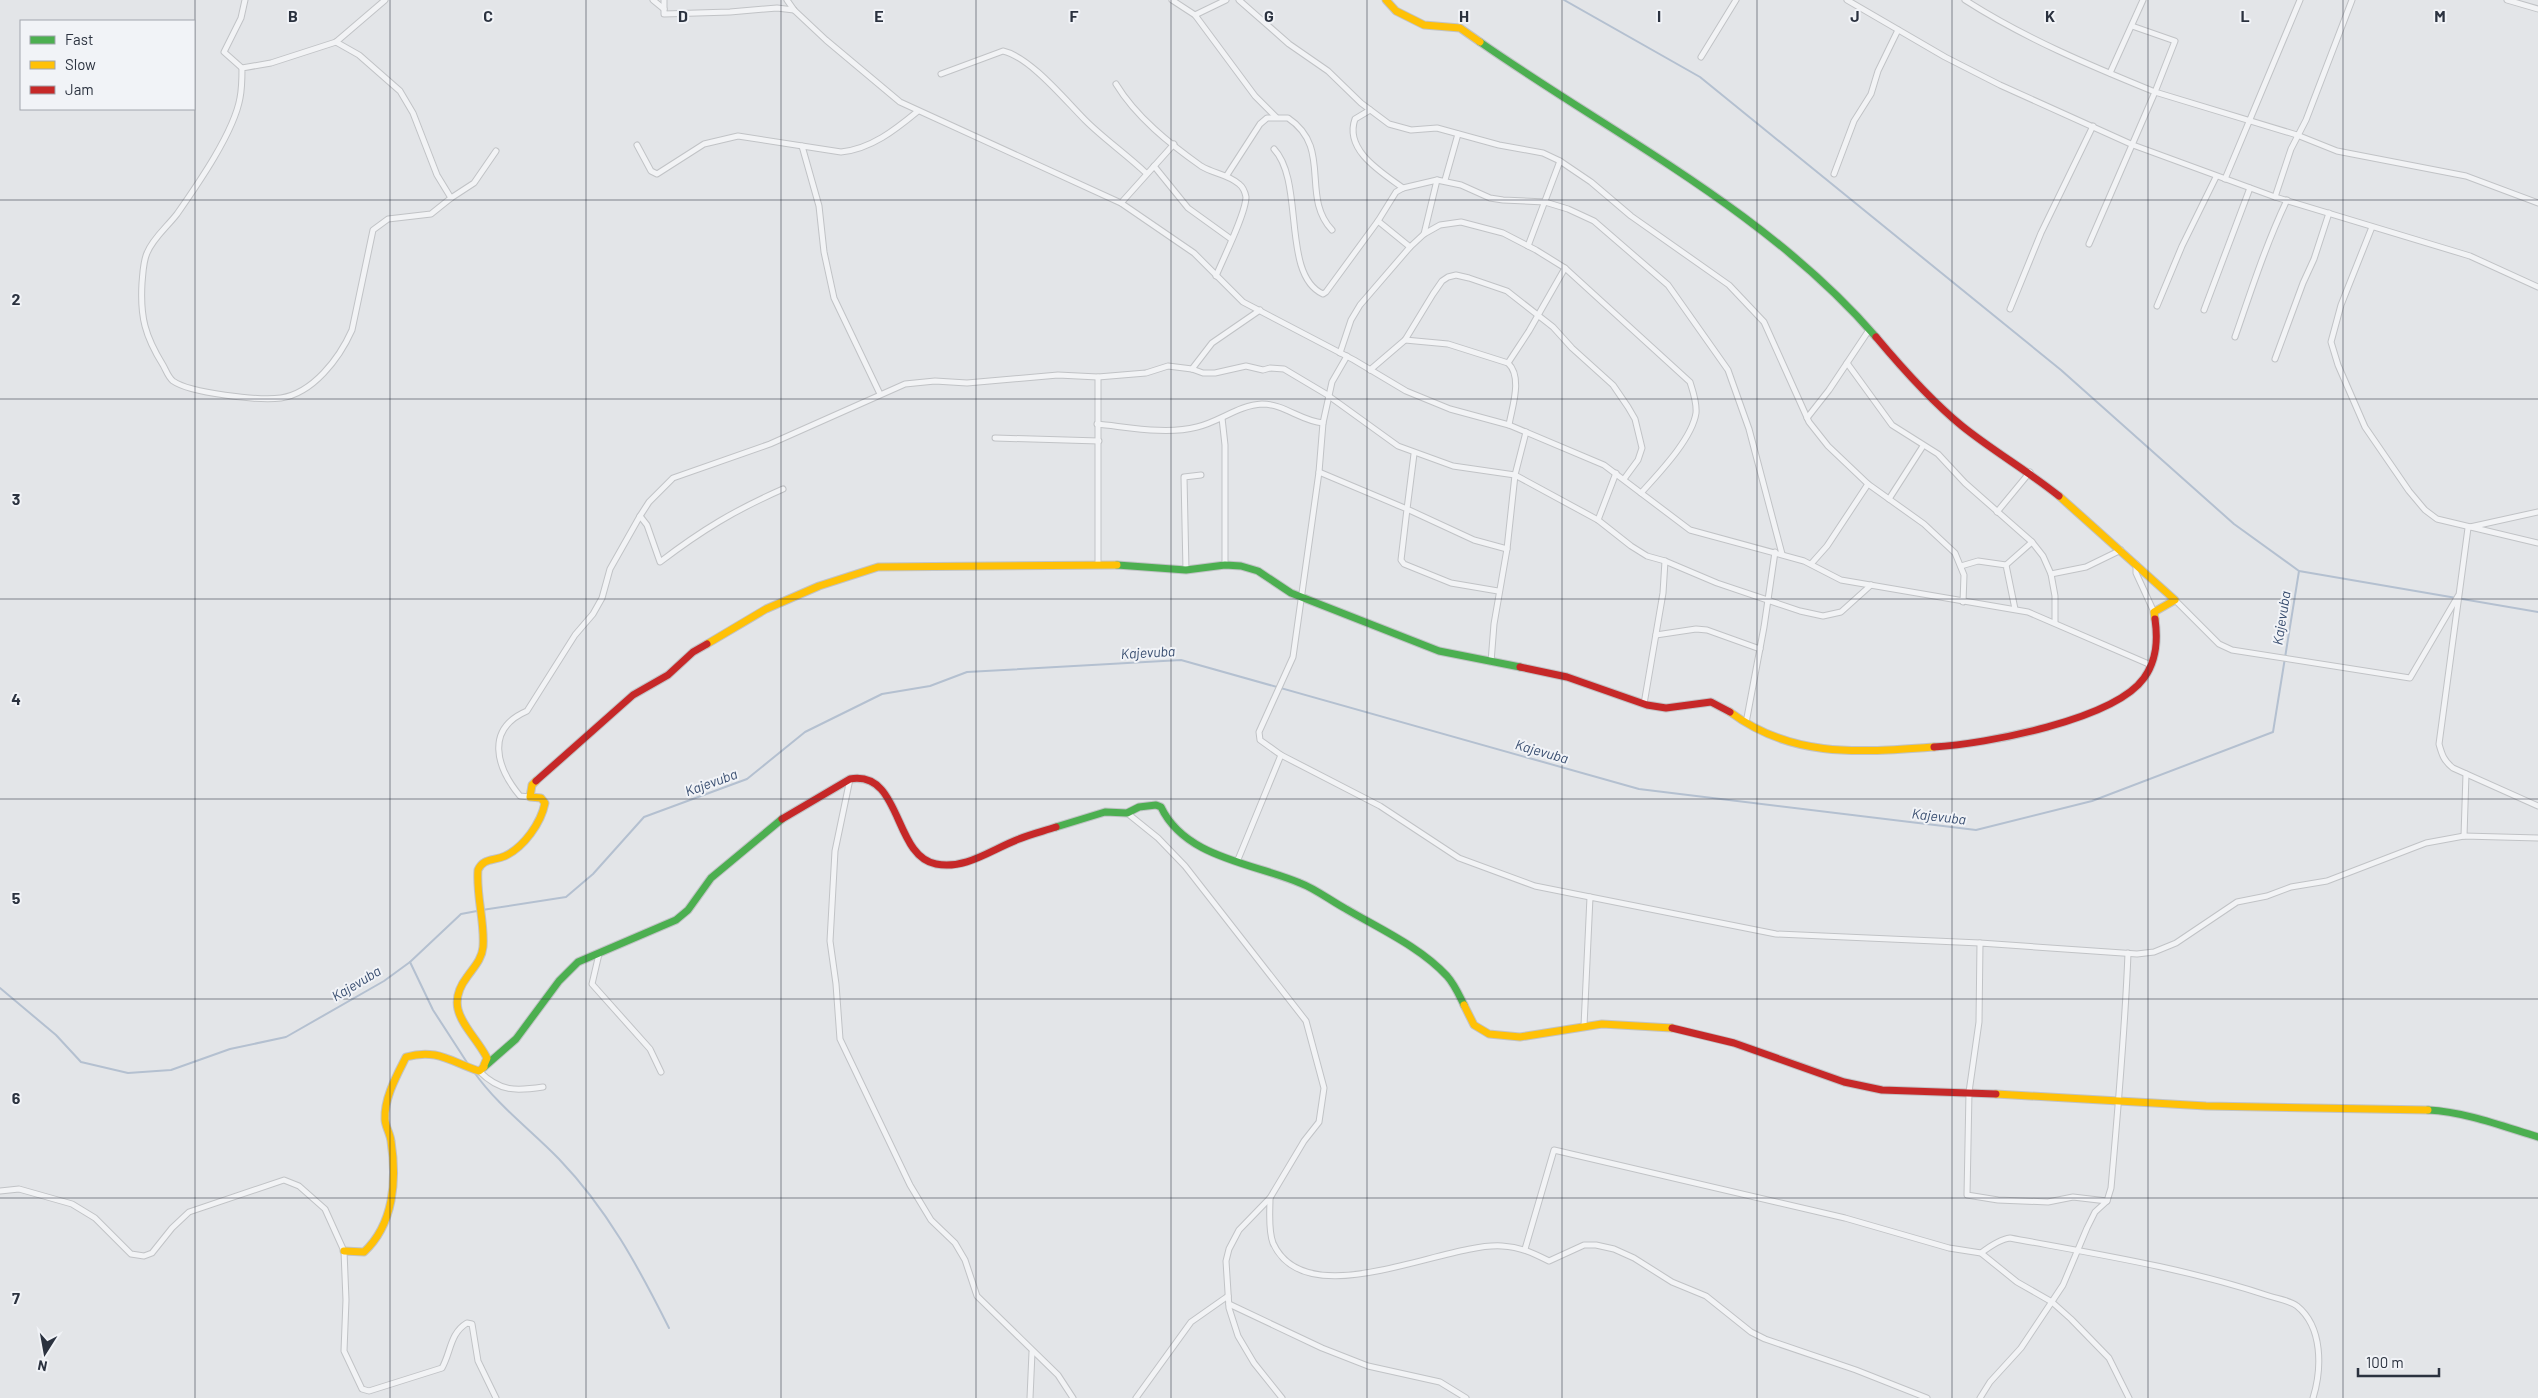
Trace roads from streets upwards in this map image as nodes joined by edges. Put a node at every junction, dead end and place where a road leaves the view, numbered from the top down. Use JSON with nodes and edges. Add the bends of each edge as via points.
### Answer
{"nodes":[{"id":1,"x":245,"y":0,"type":"edge"},
{"id":2,"x":385,"y":0,"type":"edge"},
{"id":3,"x":653,"y":0,"type":"edge"},
{"id":4,"x":664,"y":0,"type":"edge"},
{"id":5,"x":787,"y":0,"type":"edge"},
{"id":6,"x":1172,"y":0,"type":"edge"},
{"id":7,"x":1226,"y":0,"type":"edge"},
{"id":8,"x":1238,"y":0,"type":"edge"},
{"id":9,"x":1386,"y":0,"type":"edge"},
{"id":10,"x":1736,"y":0,"type":"edge"},
{"id":11,"x":1847,"y":0,"type":"edge"},
{"id":12,"x":1965,"y":0,"type":"edge"},
{"id":13,"x":2143,"y":0,"type":"edge"},
{"id":14,"x":2300,"y":0,"type":"edge"},
{"id":15,"x":2352,"y":0,"type":"edge"},
{"id":16,"x":2507,"y":0,"type":"edge"},
{"id":17,"x":664,"y":9,"type":"junction"},
{"id":18,"x":2538,"y":9,"type":"edge"},
{"id":19,"x":794,"y":10,"type":"junction"},
{"id":20,"x":1195,"y":15,"type":"junction"},
{"id":21,"x":2132,"y":26,"type":"junction"},
{"id":22,"x":1898,"y":30,"type":"junction"},
{"id":23,"x":336,"y":42,"type":"junction"},
{"id":24,"x":1701,"y":57,"type":"dead end"},
{"id":25,"x":242,"y":68,"type":"junction"},
{"id":26,"x":2110,"y":73,"type":"junction"},
{"id":27,"x":941,"y":74,"type":"dead end"},
{"id":28,"x":1116,"y":84,"type":"dead end"},
{"id":29,"x":2156,"y":92,"type":"junction"},
{"id":30,"x":1370,"y":110,"type":"junction"},
{"id":31,"x":918,"y":111,"type":"junction"},
{"id":32,"x":1276,"y":117,"type":"junction"},
{"id":33,"x":2249,"y":120,"type":"junction"},
{"id":34,"x":2092,"y":126,"type":"junction"},
{"id":35,"x":1458,"y":134,"type":"junction"},
{"id":36,"x":2297,"y":135,"type":"junction"},
{"id":37,"x":637,"y":144,"type":"dead end"},
{"id":38,"x":1174,"y":144,"type":"junction"},
{"id":39,"x":2133,"y":145,"type":"junction"},
{"id":40,"x":802,"y":146,"type":"junction"},
{"id":41,"x":1274,"y":149,"type":"dead end"},
{"id":42,"x":496,"y":151,"type":"dead end"},
{"id":43,"x":1560,"y":161,"type":"junction"},
{"id":44,"x":1154,"y":166,"type":"junction"},
{"id":45,"x":1146,"y":173,"type":"junction"},
{"id":46,"x":1834,"y":174,"type":"dead end"},
{"id":47,"x":1227,"y":175,"type":"junction"},
{"id":48,"x":2216,"y":177,"type":"junction"},
{"id":49,"x":2226,"y":179,"type":"junction"},
{"id":50,"x":1437,"y":180,"type":"junction"},
{"id":51,"x":1445,"y":180,"type":"junction"},
{"id":52,"x":1403,"y":188,"type":"junction"},
{"id":53,"x":2250,"y":188,"type":"junction"},
{"id":54,"x":2275,"y":197,"type":"junction"},
{"id":55,"x":451,"y":198,"type":"junction"},
{"id":56,"x":2287,"y":200,"type":"junction"},
{"id":57,"x":1545,"y":202,"type":"junction"},
{"id":58,"x":1121,"y":203,"type":"junction"},
{"id":59,"x":2538,"y":203,"type":"edge"},
{"id":60,"x":2329,"y":213,"type":"junction"},
{"id":61,"x":1378,"y":221,"type":"junction"},
{"id":62,"x":2372,"y":227,"type":"junction"},
{"id":63,"x":1332,"y":230,"type":"dead end"},
{"id":64,"x":1424,"y":234,"type":"junction"},
{"id":65,"x":1231,"y":239,"type":"junction"},
{"id":66,"x":2089,"y":244,"type":"dead end"},
{"id":67,"x":1528,"y":246,"type":"junction"},
{"id":68,"x":1410,"y":247,"type":"junction"},
{"id":69,"x":1565,"y":268,"type":"junction"},
{"id":70,"x":1216,"y":276,"type":"junction"},
{"id":71,"x":2538,"y":287,"type":"edge"},
{"id":72,"x":2157,"y":306,"type":"dead end"},
{"id":73,"x":2010,"y":309,"type":"dead end"},
{"id":74,"x":1260,"y":310,"type":"junction"},
{"id":75,"x":2204,"y":310,"type":"dead end"},
{"id":76,"x":1538,"y":315,"type":"junction"},
{"id":77,"x":1869,"y":330,"type":"junction"},
{"id":78,"x":2235,"y":337,"type":"dead end"},
{"id":79,"x":1405,"y":340,"type":"junction"},
{"id":80,"x":1340,"y":353,"type":"junction"},
{"id":81,"x":1347,"y":356,"type":"junction"},
{"id":82,"x":2275,"y":359,"type":"dead end"},
{"id":83,"x":1508,"y":363,"type":"junction"},
{"id":84,"x":1847,"y":363,"type":"junction"},
{"id":85,"x":1192,"y":369,"type":"junction"},
{"id":86,"x":1370,"y":370,"type":"junction"},
{"id":87,"x":1098,"y":377,"type":"junction"},
{"id":88,"x":880,"y":394,"type":"junction"},
{"id":89,"x":1330,"y":397,"type":"junction"},
{"id":90,"x":1222,"y":418,"type":"junction"},
{"id":91,"x":1807,"y":418,"type":"junction"},
{"id":92,"x":1323,"y":423,"type":"junction"},
{"id":93,"x":1097,"y":424,"type":"junction"},
{"id":94,"x":1509,"y":425,"type":"junction"},
{"id":95,"x":1526,"y":432,"type":"junction"},
{"id":96,"x":995,"y":438,"type":"dead end"},
{"id":97,"x":1099,"y":441,"type":"junction"},
{"id":98,"x":1924,"y":446,"type":"junction"},
{"id":99,"x":1414,"y":454,"type":"junction"},
{"id":100,"x":1319,"y":472,"type":"junction"},
{"id":101,"x":2030,"y":472,"type":"junction"},
{"id":102,"x":1616,"y":473,"type":"junction"},
{"id":103,"x":1201,"y":475,"type":"dead end"},
{"id":104,"x":1515,"y":475,"type":"junction"},
{"id":105,"x":1624,"y":479,"type":"junction"},
{"id":106,"x":1868,"y":484,"type":"junction"},
{"id":107,"x":783,"y":489,"type":"dead end"},
{"id":108,"x":1641,"y":493,"type":"junction"},
{"id":109,"x":1889,"y":499,"type":"junction"},
{"id":110,"x":1407,"y":509,"type":"junction"},
{"id":111,"x":1997,"y":512,"type":"junction"},
{"id":112,"x":2538,"y":512,"type":"edge"},
{"id":113,"x":640,"y":516,"type":"junction"},
{"id":114,"x":1598,"y":520,"type":"junction"},
{"id":115,"x":2468,"y":528,"type":"junction"},
{"id":116,"x":2032,"y":542,"type":"junction"},
{"id":117,"x":2538,"y":544,"type":"edge"},
{"id":118,"x":1507,"y":549,"type":"junction"},
{"id":119,"x":2121,"y":550,"type":"junction"},
{"id":120,"x":1775,"y":552,"type":"junction"},
{"id":121,"x":1782,"y":554,"type":"junction"},
{"id":122,"x":1665,"y":561,"type":"junction"},
{"id":123,"x":2136,"y":562,"type":"junction"},
{"id":124,"x":1098,"y":563,"type":"junction"},
{"id":125,"x":1811,"y":564,"type":"junction"},
{"id":126,"x":1225,"y":565,"type":"junction"},
{"id":127,"x":2006,"y":565,"type":"junction"},
{"id":128,"x":1961,"y":566,"type":"junction"},
{"id":129,"x":1186,"y":570,"type":"junction"},
{"id":130,"x":2051,"y":574,"type":"junction"},
{"id":131,"x":1871,"y":585,"type":"junction"},
{"id":132,"x":1498,"y":591,"type":"junction"},
{"id":133,"x":2458,"y":596,"type":"junction"},
{"id":134,"x":1302,"y":597,"type":"junction"},
{"id":135,"x":1767,"y":600,"type":"junction"},
{"id":136,"x":2175,"y":600,"type":"junction"},
{"id":137,"x":1963,"y":602,"type":"junction"},
{"id":138,"x":2015,"y":610,"type":"junction"},
{"id":139,"x":2154,"y":612,"type":"junction"},
{"id":140,"x":2055,"y":622,"type":"junction"},
{"id":141,"x":1656,"y":635,"type":"junction"},
{"id":142,"x":1760,"y":649,"type":"junction"},
{"id":143,"x":1491,"y":662,"type":"junction"},
{"id":144,"x":2151,"y":665,"type":"junction"},
{"id":145,"x":1644,"y":704,"type":"junction"},
{"id":146,"x":1746,"y":723,"type":"junction"},
{"id":147,"x":1281,"y":754,"type":"junction"},
{"id":148,"x":2466,"y":774,"type":"junction"},
{"id":149,"x":850,"y":779,"type":"junction"},
{"id":150,"x":530,"y":797,"type":"junction"},
{"id":151,"x":2538,"y":806,"type":"edge"},
{"id":152,"x":1126,"y":813,"type":"junction"},
{"id":153,"x":2464,"y":836,"type":"junction"},
{"id":154,"x":2538,"y":838,"type":"edge"},
{"id":155,"x":1237,"y":862,"type":"junction"},
{"id":156,"x":1590,"y":897,"type":"junction"},
{"id":157,"x":1980,"y":943,"type":"junction"},
{"id":158,"x":2128,"y":953,"type":"junction"},
{"id":159,"x":599,"y":954,"type":"junction"},
{"id":160,"x":1584,"y":1026,"type":"junction"},
{"id":161,"x":484,"y":1065,"type":"junction"},
{"id":162,"x":479,"y":1071,"type":"junction"},
{"id":163,"x":661,"y":1072,"type":"dead end"},
{"id":164,"x":543,"y":1087,"type":"dead end"},
{"id":165,"x":1969,"y":1092,"type":"junction"},
{"id":166,"x":2117,"y":1102,"type":"junction"},
{"id":167,"x":2538,"y":1137,"type":"edge"},
{"id":168,"x":0,"y":1191,"type":"edge"},
{"id":169,"x":1270,"y":1198,"type":"junction"},
{"id":170,"x":2107,"y":1200,"type":"junction"},
{"id":171,"x":1525,"y":1249,"type":"junction"},
{"id":172,"x":344,"y":1250,"type":"junction"},
{"id":173,"x":2078,"y":1251,"type":"junction"},
{"id":174,"x":1981,"y":1253,"type":"junction"},
{"id":175,"x":1228,"y":1296,"type":"junction"},
{"id":176,"x":2052,"y":1302,"type":"junction"},
{"id":177,"x":1228,"y":1304,"type":"junction"},
{"id":178,"x":1032,"y":1352,"type":"junction"},
{"id":179,"x":496,"y":1398,"type":"edge"},
{"id":180,"x":1030,"y":1398,"type":"edge"},
{"id":181,"x":1073,"y":1398,"type":"edge"},
{"id":182,"x":1136,"y":1398,"type":"edge"},
{"id":183,"x":1282,"y":1398,"type":"edge"},
{"id":184,"x":1466,"y":1398,"type":"edge"},
{"id":185,"x":1927,"y":1398,"type":"edge"},
{"id":186,"x":1980,"y":1398,"type":"edge"},
{"id":187,"x":2129,"y":1398,"type":"edge"},
{"id":188,"x":2313,"y":1398,"type":"edge"}],
"edges":[{"from":1,"to":25,"type":"street","via":[[241,18],[224,52]]},
{"from":2,"to":23,"type":"street"},
{"from":3,"to":17,"type":"street"},
{"from":4,"to":17,"type":"street"},
{"from":5,"to":19,"type":"street"},
{"from":6,"to":20,"type":"street"},
{"from":7,"to":20,"type":"street"},
{"from":8,"to":30,"type":"street","via":[[1289,44],[1328,71]]},
{"from":9,"to":77,"type":"street","via":[[1396,11],[1424,25],[1460,28],[1682,172],[1781,246],[1846,304]]},
{"from":10,"to":24,"type":"street"},
{"from":11,"to":22,"type":"street"},
{"from":12,"to":26,"type":"street","via":[[2018,30]]},
{"from":13,"to":21,"type":"street"},
{"from":14,"to":33,"type":"street"},
{"from":15,"to":36,"type":"street","via":[[2306,120]]},
{"from":16,"to":18,"type":"street"},
{"from":17,"to":19,"type":"street","via":[[664,14],[777,8]]},
{"from":19,"to":31,"type":"street","via":[[900,102]]},
{"from":20,"to":32,"type":"street","via":[[1255,96]]},
{"from":21,"to":26,"type":"street"},
{"from":21,"to":29,"type":"street","via":[[2175,41]]},
{"from":22,"to":34,"type":"street","via":[[2000,85]]},
{"from":22,"to":46,"type":"street","via":[[1871,94],[1854,121]]},
{"from":23,"to":25,"type":"street","via":[[271,63]]},
{"from":23,"to":55,"type":"street","via":[[359,55],[400,91],[413,113],[436,175]]},
{"from":25,"to":55,"type":"street","via":[[241,97],[227,134],[200,180],[153,243],[145,260],[143,321],[154,351],[170,379],[195,389],[254,398],[295,395],[312,384],[347,342],[373,230],[388,219],[431,214]]},
{"from":26,"to":29,"type":"street"},
{"from":27,"to":45,"type":"street","via":[[1003,51],[1013,54],[1053,86]]},
{"from":28,"to":38,"type":"street","via":[[1140,116]]},
{"from":29,"to":33,"type":"street"},
{"from":29,"to":39,"type":"street"},
{"from":30,"to":35,"type":"street","via":[[1397,127],[1411,130],[1437,128]]},
{"from":30,"to":52,"type":"street","via":[[1354,119],[1354,139],[1371,164]]},
{"from":31,"to":40,"type":"street","via":[[891,133],[854,150],[840,152]]},
{"from":31,"to":58,"type":"street"},
{"from":32,"to":47,"type":"street","via":[[1267,118],[1260,124]]},
{"from":32,"to":63,"type":"street","via":[[1288,118],[1307,134],[1312,149],[1319,208]]},
{"from":33,"to":36,"type":"street"},
{"from":33,"to":49,"type":"street"},
{"from":34,"to":39,"type":"street"},
{"from":34,"to":73,"type":"street","via":[[2041,233]]},
{"from":35,"to":43,"type":"street","via":[[1543,153]]},
{"from":35,"to":51,"type":"street"},
{"from":36,"to":54,"type":"street"},
{"from":36,"to":59,"type":"street","via":[[2351,154],[2466,176]]},
{"from":37,"to":40,"type":"street","via":[[651,170],[657,174],[704,144],[719,139],[745,136]]},
{"from":38,"to":44,"type":"street"},
{"from":38,"to":47,"type":"street","via":[[1202,166]]},
{"from":39,"to":48,"type":"street"},
{"from":39,"to":66,"type":"street"},
{"from":40,"to":88,"type":"street","via":[[819,206],[834,298]]},
{"from":41,"to":61,"type":"street","via":[[1282,158],[1288,178],[1300,261],[1309,282],[1318,292],[1326,292]]},
{"from":42,"to":55,"type":"street","via":[[474,183]]},
{"from":43,"to":57,"type":"street"},
{"from":43,"to":91,"type":"street","via":[[1729,285],[1754,310],[1764,322]]},
{"from":44,"to":45,"type":"street"},
{"from":44,"to":65,"type":"street","via":[[1188,208]]},
{"from":45,"to":58,"type":"street"},
{"from":47,"to":65,"type":"street","via":[[1241,185],[1246,197]]},
{"from":48,"to":49,"type":"street"},
{"from":48,"to":72,"type":"street"},
{"from":49,"to":53,"type":"street"},
{"from":50,"to":51,"type":"street"},
{"from":50,"to":52,"type":"street"},
{"from":50,"to":64,"type":"street"},
{"from":51,"to":57,"type":"street","via":[[1490,198]]},
{"from":52,"to":61,"type":"street","via":[[1396,192]]},
{"from":53,"to":54,"type":"street"},
{"from":53,"to":75,"type":"street"},
{"from":54,"to":56,"type":"street"},
{"from":56,"to":60,"type":"street"},
{"from":56,"to":78,"type":"street","via":[[2268,241]]},
{"from":57,"to":67,"type":"street"},
{"from":57,"to":121,"type":"street","via":[[1594,221],[1668,285],[1711,343],[1734,382]]},
{"from":58,"to":70,"type":"street","via":[[1194,253]]},
{"from":60,"to":62,"type":"street"},
{"from":60,"to":82,"type":"street"},
{"from":61,"to":68,"type":"street"},
{"from":62,"to":71,"type":"street","via":[[2470,256]]},
{"from":62,"to":115,"type":"street","via":[[2341,305],[2331,342],[2333,352],[2366,427],[2409,491],[2437,519]]},
{"from":64,"to":67,"type":"street","via":[[1440,225],[1460,222],[1504,234]]},
{"from":64,"to":68,"type":"street"},
{"from":65,"to":70,"type":"street"},
{"from":67,"to":69,"type":"street"},
{"from":68,"to":80,"type":"street","via":[[1360,305],[1351,320]]},
{"from":69,"to":76,"type":"street"},
{"from":69,"to":108,"type":"street","via":[[1690,382],[1696,412],[1688,434]]},
{"from":70,"to":74,"type":"street","via":[[1236,296]]},
{"from":74,"to":80,"type":"street"},
{"from":74,"to":85,"type":"street","via":[[1212,343]]},
{"from":76,"to":79,"type":"street","via":[[1506,291],[1456,275],[1442,281]]},
{"from":76,"to":83,"type":"street"},
{"from":76,"to":105,"type":"street","via":[[1613,385],[1635,419],[1642,448],[1638,460]]},
{"from":77,"to":84,"type":"street"},
{"from":77,"to":101,"type":"street","via":[[1962,426]]},
{"from":79,"to":83,"type":"street","via":[[1448,344]]},
{"from":79,"to":86,"type":"street"},
{"from":80,"to":81,"type":"street"},
{"from":81,"to":86,"type":"street"},
{"from":81,"to":89,"type":"street","via":[[1332,382]]},
{"from":83,"to":94,"type":"street","via":[[1513,370],[1515,385]]},
{"from":84,"to":91,"type":"street"},
{"from":84,"to":98,"type":"street","via":[[1892,424]]},
{"from":85,"to":87,"type":"street","via":[[1168,366],[1146,373]]},
{"from":85,"to":89,"type":"street","via":[[1209,373],[1246,366],[1263,370],[1284,369]]},
{"from":86,"to":94,"type":"street","via":[[1430,402]]},
{"from":87,"to":88,"type":"street","via":[[1058,375],[967,383],[935,380],[905,384]]},
{"from":87,"to":93,"type":"street"},
{"from":88,"to":113,"type":"street","via":[[770,444],[673,478]]},
{"from":89,"to":92,"type":"street"},
{"from":89,"to":99,"type":"street","via":[[1392,443]]},
{"from":90,"to":92,"type":"street","via":[[1245,407],[1264,404]]},
{"from":90,"to":93,"type":"street","via":[[1182,429]]},
{"from":90,"to":126,"type":"street"},
{"from":91,"to":106,"type":"street","via":[[1828,446]]},
{"from":92,"to":100,"type":"street"},
{"from":93,"to":97,"type":"street"},
{"from":94,"to":95,"type":"street"},
{"from":95,"to":102,"type":"street","via":[[1585,456]]},
{"from":95,"to":104,"type":"street"},
{"from":96,"to":97,"type":"street"},
{"from":97,"to":124,"type":"street"},
{"from":98,"to":109,"type":"street"},
{"from":98,"to":111,"type":"street","via":[[1938,454]]},
{"from":99,"to":104,"type":"street","via":[[1453,466]]},
{"from":99,"to":110,"type":"street"},
{"from":100,"to":110,"type":"street"},
{"from":100,"to":134,"type":"street"},
{"from":101,"to":111,"type":"street"},
{"from":101,"to":119,"type":"street"},
{"from":102,"to":105,"type":"street"},
{"from":102,"to":114,"type":"street"},
{"from":103,"to":129,"type":"street","via":[[1184,477]]},
{"from":104,"to":114,"type":"street"},
{"from":104,"to":118,"type":"street"},
{"from":105,"to":108,"type":"street"},
{"from":106,"to":109,"type":"street"},
{"from":106,"to":125,"type":"street","via":[[1827,546]]},
{"from":107,"to":113,"type":"street","via":[[736,510],[660,562],[647,525]]},
{"from":108,"to":120,"type":"street","via":[[1690,530]]},
{"from":109,"to":128,"type":"street","via":[[1948,544]]},
{"from":110,"to":118,"type":"street","via":[[1474,540]]},
{"from":110,"to":132,"type":"street","via":[[1402,562],[1451,583]]},
{"from":111,"to":116,"type":"street"},
{"from":112,"to":115,"type":"street"},
{"from":113,"to":150,"type":"street","via":[[610,570],[602,598],[593,614],[575,635],[527,712],[514,717],[501,733],[498,744],[500,762],[516,792]]},
{"from":114,"to":122,"type":"street","via":[[1647,556]]},
{"from":115,"to":117,"type":"street"},
{"from":115,"to":133,"type":"street"},
{"from":116,"to":127,"type":"street"},
{"from":116,"to":130,"type":"street"},
{"from":118,"to":132,"type":"street"},
{"from":119,"to":123,"type":"street"},
{"from":119,"to":130,"type":"street","via":[[2086,567]]},
{"from":120,"to":121,"type":"street"},
{"from":120,"to":135,"type":"street"},
{"from":121,"to":125,"type":"street"},
{"from":122,"to":135,"type":"street"},
{"from":122,"to":141,"type":"street"},
{"from":123,"to":136,"type":"street"},
{"from":123,"to":139,"type":"street","via":[[2136,572]]},
{"from":124,"to":129,"type":"street"},
{"from":124,"to":150,"type":"street","via":[[878,567],[819,586],[766,609],[693,652],[668,674],[633,695],[532,785]]},
{"from":125,"to":131,"type":"street","via":[[1832,577]]},
{"from":126,"to":129,"type":"street"},
{"from":126,"to":134,"type":"street","via":[[1249,568],[1268,577],[1282,589]]},
{"from":127,"to":128,"type":"street","via":[[1978,561]]},
{"from":127,"to":138,"type":"street"},
{"from":128,"to":137,"type":"street","via":[[1965,587]]},
{"from":130,"to":140,"type":"street"},
{"from":131,"to":135,"type":"street","via":[[1841,612],[1829,616],[1816,616]]},
{"from":131,"to":137,"type":"street"},
{"from":132,"to":143,"type":"street"},
{"from":133,"to":136,"type":"street","via":[[2410,678],[2232,650],[2219,644]]},
{"from":133,"to":148,"type":"street","via":[[2439,744],[2446,763]]},
{"from":134,"to":143,"type":"street","via":[[1439,651]]},
{"from":134,"to":147,"type":"street","via":[[1293,657],[1258,737]]},
{"from":135,"to":142,"type":"street"},
{"from":136,"to":139,"type":"street"},
{"from":137,"to":138,"type":"street"},
{"from":138,"to":140,"type":"street"},
{"from":139,"to":144,"type":"street","via":[[2158,644]]},
{"from":140,"to":144,"type":"street"},
{"from":141,"to":142,"type":"street","via":[[1701,630]]},
{"from":141,"to":145,"type":"street"},
{"from":142,"to":146,"type":"street"},
{"from":143,"to":145,"type":"street","via":[[1566,677]]},
{"from":144,"to":146,"type":"street","via":[[2133,689],[2099,707],[2038,730],[1963,744],[1860,751],[1812,749],[1770,737]]},
{"from":145,"to":146,"type":"street","via":[[1674,708],[1709,702],[1723,707]]},
{"from":147,"to":155,"type":"street"},
{"from":147,"to":156,"type":"street","via":[[1380,806],[1459,858],[1535,886]]},
{"from":148,"to":151,"type":"street"},
{"from":148,"to":153,"type":"street"},
{"from":149,"to":152,"type":"street","via":[[870,779],[885,794],[918,856],[935,864],[978,859],[1018,839],[1105,812]]},
{"from":149,"to":159,"type":"street","via":[[790,812],[711,878],[688,910],[676,920]]},
{"from":149,"to":178,"type":"street","via":[[836,851],[830,941],[840,1039],[910,1185],[931,1220],[955,1243],[966,1260],[977,1296]]},
{"from":150,"to":161,"type":"street","via":[[541,798],[545,803],[545,812],[538,824],[506,856],[485,861],[476,872],[483,917],[483,948],[480,960],[461,984],[458,1007],[461,1022],[487,1058]]},
{"from":152,"to":155,"type":"street","via":[[1139,807],[1161,807],[1167,820],[1194,844]]},
{"from":152,"to":169,"type":"street","via":[[1158,838],[1185,866],[1306,1021],[1324,1088],[1320,1117]]},
{"from":153,"to":154,"type":"street"},
{"from":153,"to":158,"type":"street","via":[[2426,843],[2327,881],[2237,902],[2176,943],[2154,952]]},
{"from":155,"to":160,"type":"street","via":[[1301,883],[1412,948],[1445,974],[1474,1025],[1482,1032],[1520,1036]]},
{"from":156,"to":157,"type":"street","via":[[1776,934]]},
{"from":156,"to":160,"type":"street"},
{"from":157,"to":158,"type":"street"},
{"from":157,"to":165,"type":"street","via":[[1979,1022]]},
{"from":158,"to":166,"type":"street","via":[[2122,1078]]},
{"from":159,"to":161,"type":"street","via":[[578,962],[559,980],[516,1039]]},
{"from":159,"to":163,"type":"street","via":[[592,984],[650,1049]]},
{"from":160,"to":165,"type":"street","via":[[1619,1024],[1686,1030],[1864,1087],[1911,1092]]},
{"from":161,"to":162,"type":"street"},
{"from":162,"to":164,"type":"street","via":[[497,1085],[518,1091]]},
{"from":162,"to":172,"type":"street","via":[[462,1067],[444,1055],[432,1052],[406,1057],[385,1118],[391,1141],[393,1183],[389,1214],[373,1245],[364,1252]]},
{"from":165,"to":166,"type":"street"},
{"from":165,"to":170,"type":"street","via":[[1967,1195],[2048,1202],[2073,1197]]},
{"from":166,"to":167,"type":"street","via":[[2445,1112]]},
{"from":166,"to":170,"type":"street","via":[[2111,1188]]},
{"from":168,"to":172,"type":"street","via":[[19,1189],[72,1204],[95,1218],[131,1254],[144,1256],[152,1253],[190,1212],[284,1180],[299,1186],[325,1209]]},
{"from":169,"to":171,"type":"street","via":[[1271,1230],[1278,1251],[1290,1264],[1319,1275],[1362,1275],[1470,1248],[1502,1246]]},
{"from":169,"to":175,"type":"street","via":[[1239,1230],[1229,1249],[1226,1268]]},
{"from":170,"to":173,"type":"street","via":[[2095,1212]]},
{"from":171,"to":174,"type":"street","via":[[1554,1150],[1845,1218],[1949,1248]]},
{"from":171,"to":185,"type":"street","via":[[1549,1261],[1584,1245],[1614,1249],[1672,1282],[1706,1296],[1765,1340]]},
{"from":172,"to":179,"type":"street","via":[[344,1350],[362,1389],[369,1391],[442,1368],[454,1335],[467,1323],[472,1324],[478,1361]]},
{"from":173,"to":174,"type":"street","via":[[2010,1238],[2002,1239]]},
{"from":173,"to":176,"type":"street","via":[[2063,1286]]},
{"from":173,"to":188,"type":"street","via":[[2243,1286],[2296,1306],[2316,1335],[2319,1369]]},
{"from":174,"to":176,"type":"street","via":[[2017,1282]]},
{"from":175,"to":177,"type":"street"},
{"from":175,"to":182,"type":"street","via":[[1192,1322]]},
{"from":176,"to":186,"type":"street","via":[[2021,1348]]},
{"from":176,"to":187,"type":"street","via":[[2108,1358]]},
{"from":177,"to":183,"type":"street","via":[[1238,1336],[1254,1363]]},
{"from":177,"to":184,"type":"street","via":[[1322,1348],[1368,1366],[1440,1382]]},
{"from":178,"to":180,"type":"street"},
{"from":178,"to":181,"type":"street","via":[[1058,1375]]}]}
